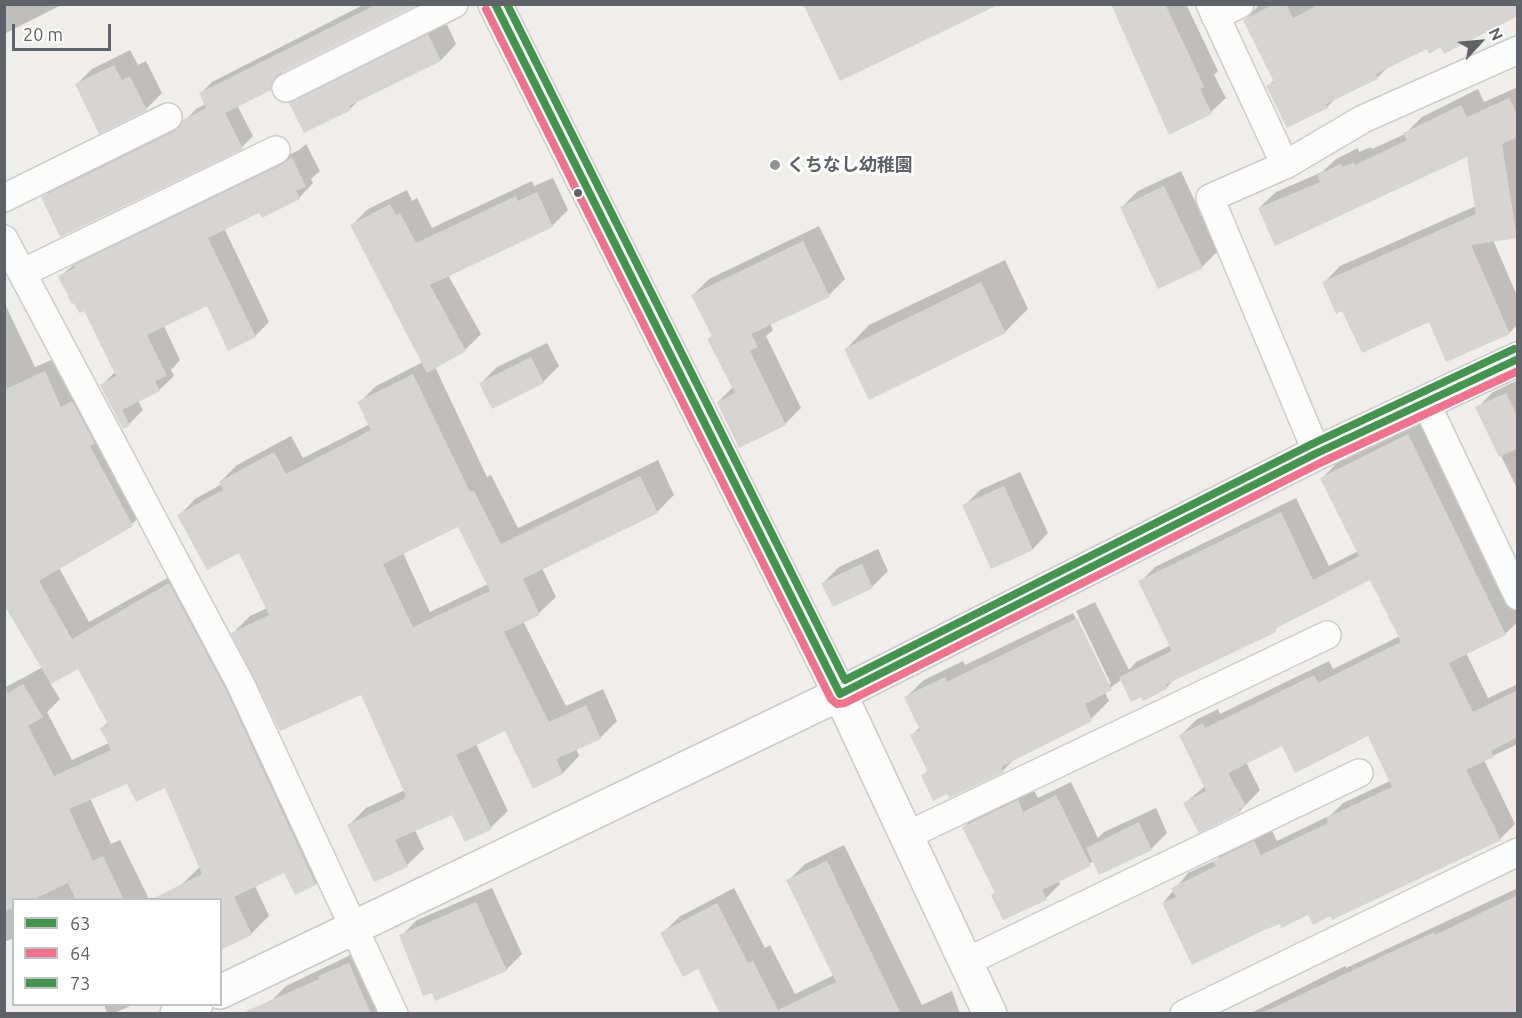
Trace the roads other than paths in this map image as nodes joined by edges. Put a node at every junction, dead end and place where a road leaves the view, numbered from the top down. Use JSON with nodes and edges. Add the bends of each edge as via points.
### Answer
{"nodes":[{"id":1,"x":454,"y":4,"type":"edge"},
{"id":2,"x":495,"y":4,"type":"edge"},
{"id":3,"x":1240,"y":4,"type":"edge"},
{"id":4,"x":1212,"y":10,"type":"edge"},
{"id":5,"x":1518,"y":50,"type":"edge"},
{"id":6,"x":286,"y":88,"type":"dead end"},
{"id":7,"x":168,"y":117,"type":"dead end"},
{"id":8,"x":276,"y":150,"type":"dead end"},
{"id":9,"x":1285,"y":165,"type":"junction"},
{"id":10,"x":4,"y":198,"type":"edge"},
{"id":11,"x":4,"y":239,"type":"edge"},
{"id":12,"x":22,"y":273,"type":"junction"},
{"id":13,"x":1518,"y":359,"type":"edge"},
{"id":14,"x":1425,"y":401,"type":"junction"},
{"id":15,"x":1317,"y":453,"type":"junction"},
{"id":16,"x":1509,"y":556,"type":"edge"},
{"id":17,"x":1518,"y":596,"type":"edge"},
{"id":18,"x":1328,"y":635,"type":"dead end"},
{"id":19,"x":840,"y":694,"type":"junction"},
{"id":20,"x":1359,"y":773,"type":"dead end"},
{"id":21,"x":906,"y":836,"type":"junction"},
{"id":22,"x":1518,"y":852,"type":"edge"},
{"id":23,"x":355,"y":927,"type":"junction"},
{"id":24,"x":966,"y":962,"type":"junction"},
{"id":25,"x":222,"y":991,"type":"edge"},
{"id":26,"x":194,"y":1006,"type":"edge"},
{"id":27,"x":177,"y":1014,"type":"edge"},
{"id":28,"x":394,"y":1014,"type":"edge"},
{"id":29,"x":990,"y":1014,"type":"edge"},
{"id":30,"x":1184,"y":1014,"type":"edge"}],
"edges":[{"from":1,"to":6,"type":"street"},
{"from":2,"to":19,"type":"street"},
{"from":3,"to":4,"type":"street"},
{"from":4,"to":9,"type":"street"},
{"from":5,"to":9,"type":"street","via":[[1363,119]]},
{"from":7,"to":10,"type":"street"},
{"from":8,"to":12,"type":"street"},
{"from":9,"to":15,"type":"street","via":[[1210,198]]},
{"from":11,"to":12,"type":"street"},
{"from":12,"to":23,"type":"street","via":[[240,683]]},
{"from":13,"to":14,"type":"street"},
{"from":14,"to":15,"type":"street"},
{"from":14,"to":16,"type":"street"},
{"from":15,"to":19,"type":"street"},
{"from":16,"to":17,"type":"street"},
{"from":18,"to":21,"type":"street"},
{"from":19,"to":21,"type":"street"},
{"from":19,"to":23,"type":"street"},
{"from":20,"to":24,"type":"street"},
{"from":21,"to":24,"type":"street"},
{"from":22,"to":30,"type":"street"},
{"from":23,"to":25,"type":"street"},
{"from":23,"to":28,"type":"street"},
{"from":24,"to":29,"type":"street"},
{"from":26,"to":27,"type":"street"}]}
